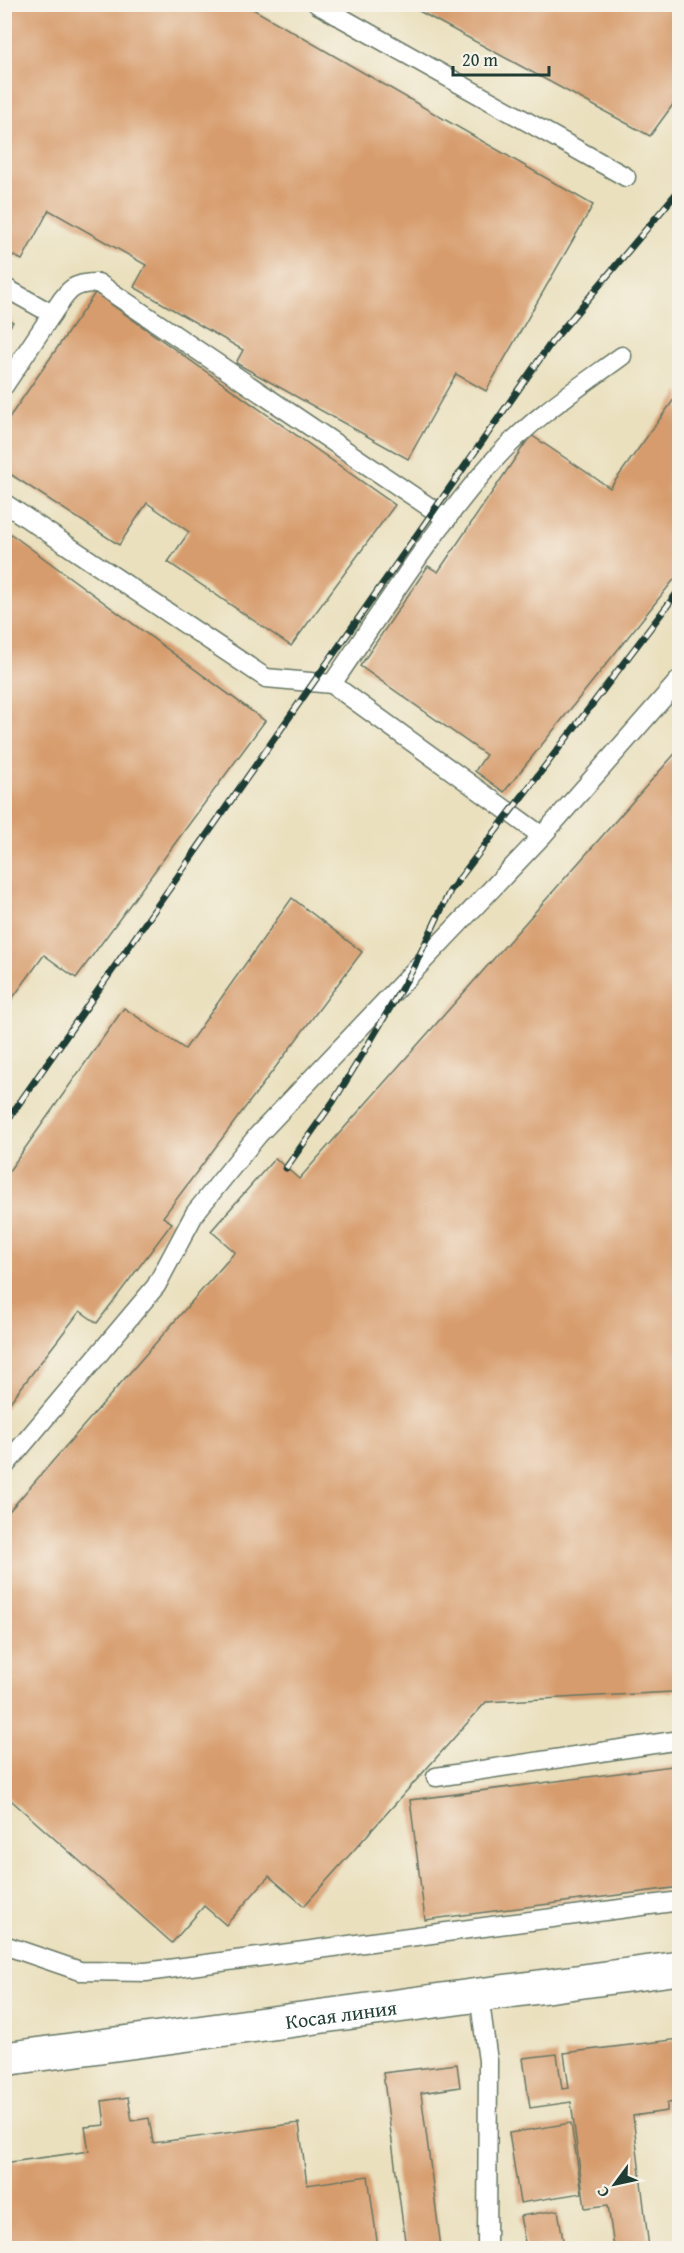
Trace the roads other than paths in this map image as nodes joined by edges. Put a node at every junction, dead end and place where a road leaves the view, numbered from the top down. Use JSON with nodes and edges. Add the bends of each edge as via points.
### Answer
{"nodes":[{"id":1,"x":317,"y":4,"type":"edge"},
{"id":2,"x":626,"y":177,"type":"dead end"},
{"id":3,"x":4,"y":287,"type":"edge"},
{"id":4,"x":52,"y":314,"type":"junction"},
{"id":5,"x":622,"y":356,"type":"dead end"},
{"id":6,"x":4,"y":386,"type":"edge"},
{"id":7,"x":4,"y":503,"type":"edge"},
{"id":8,"x":447,"y":519,"type":"junction"},
{"id":9,"x":680,"y":679,"type":"edge"},
{"id":10,"x":332,"y":684,"type":"junction"},
{"id":11,"x":542,"y":837,"type":"junction"},
{"id":12,"x":4,"y":1467,"type":"edge"},
{"id":13,"x":680,"y":1740,"type":"edge"},
{"id":14,"x":436,"y":1777,"type":"dead end"},
{"id":15,"x":680,"y":1901,"type":"edge"},
{"id":16,"x":4,"y":1945,"type":"edge"},
{"id":17,"x":680,"y":1968,"type":"edge"},
{"id":18,"x":479,"y":1995,"type":"junction"},
{"id":19,"x":4,"y":2059,"type":"edge"},
{"id":20,"x":487,"y":2248,"type":"edge"}],
"edges":[{"from":1,"to":2,"type":"lane"},
{"from":3,"to":4,"type":"lane"},
{"from":4,"to":6,"type":"lane"},
{"from":4,"to":8,"type":"lane","via":[[68,291],[82,282],[98,283]]},
{"from":5,"to":8,"type":"lane","via":[[545,412],[496,458]]},
{"from":7,"to":10,"type":"lane","via":[[266,678]]},
{"from":8,"to":10,"type":"lane"},
{"from":9,"to":11,"type":"lane"},
{"from":10,"to":11,"type":"lane"},
{"from":11,"to":12,"type":"lane","via":[[258,1135],[195,1213],[156,1286]]},
{"from":13,"to":14,"type":"lane"},
{"from":15,"to":16,"type":"lane","via":[[146,1972],[80,1971]]},
{"from":17,"to":18,"type":"street","name":"Косая линия"},
{"from":18,"to":19,"type":"street","name":"Косая линия"},
{"from":18,"to":20,"type":"lane","via":[[488,2061]]}]}
